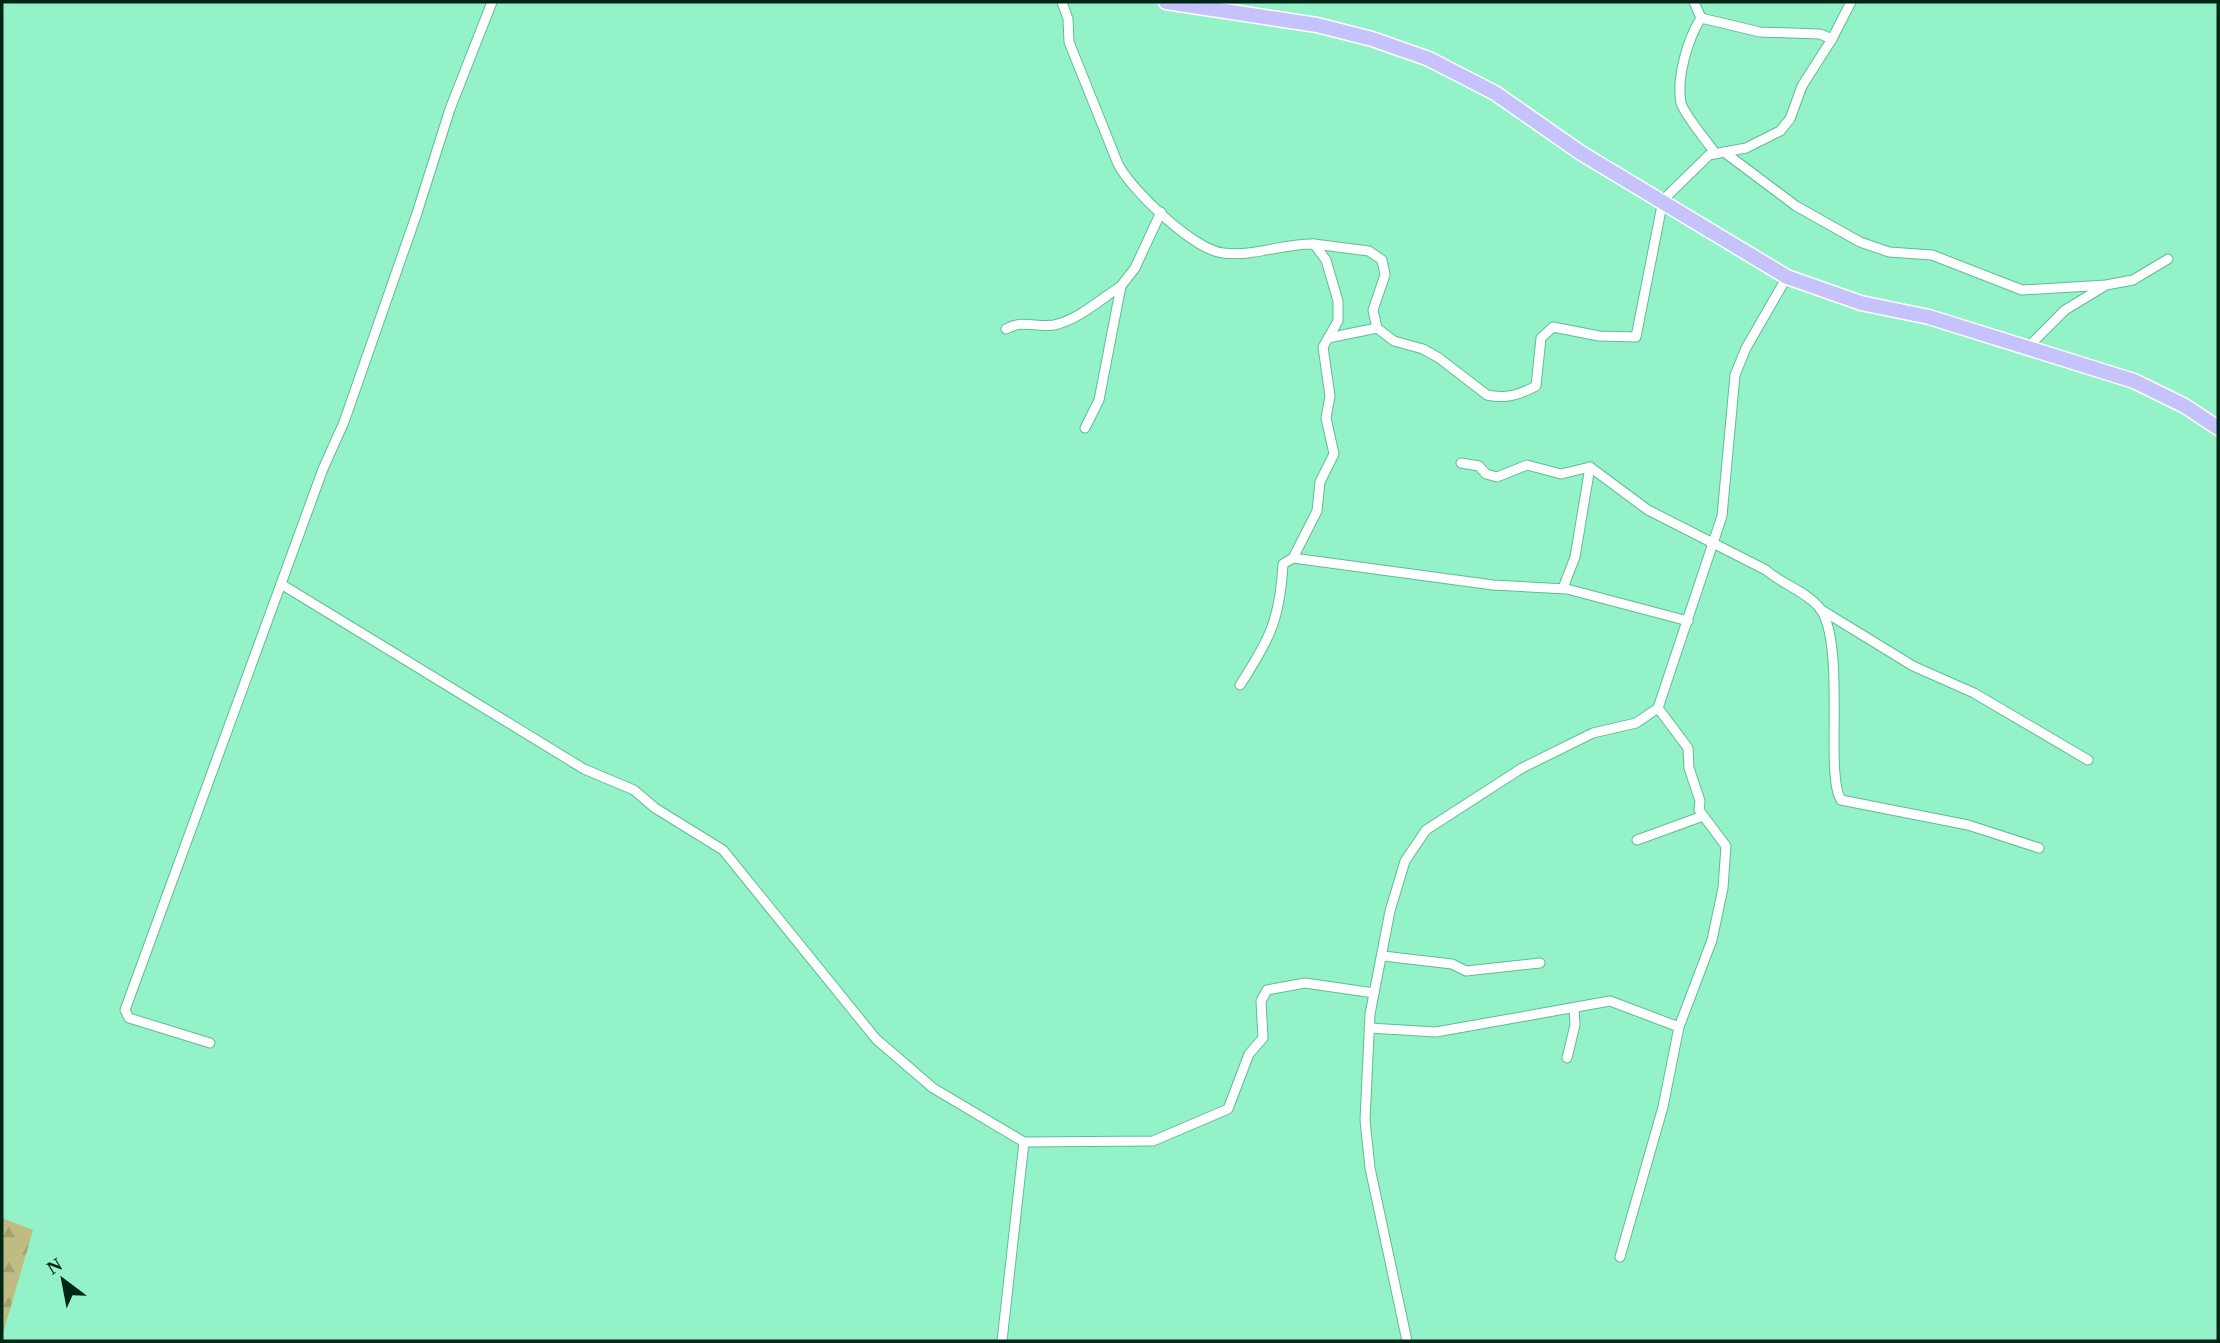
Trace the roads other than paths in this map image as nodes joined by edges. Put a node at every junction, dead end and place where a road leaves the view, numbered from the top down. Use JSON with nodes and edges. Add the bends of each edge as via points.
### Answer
{"nodes":[{"id":1,"x":492,"y":2,"type":"edge"},
{"id":2,"x":1062,"y":2,"type":"edge"},
{"id":3,"x":1166,"y":2,"type":"edge"},
{"id":4,"x":1694,"y":2,"type":"edge"},
{"id":5,"x":1851,"y":2,"type":"edge"},
{"id":6,"x":1700,"y":18,"type":"junction"},
{"id":7,"x":1832,"y":39,"type":"junction"},
{"id":8,"x":1720,"y":153,"type":"junction"},
{"id":9,"x":1663,"y":200,"type":"junction"},
{"id":10,"x":1161,"y":212,"type":"junction"},
{"id":11,"x":1314,"y":244,"type":"junction"},
{"id":12,"x":2168,"y":259,"type":"dead end"},
{"id":13,"x":1787,"y":277,"type":"junction"},
{"id":14,"x":2106,"y":285,"type":"junction"},
{"id":15,"x":1121,"y":286,"type":"junction"},
{"id":16,"x":1377,"y":328,"type":"junction"},
{"id":17,"x":1006,"y":329,"type":"dead end"},
{"id":18,"x":1328,"y":338,"type":"junction"},
{"id":19,"x":2028,"y":347,"type":"junction"},
{"id":20,"x":1085,"y":428,"type":"dead end"},
{"id":21,"x":2218,"y":428,"type":"edge"},
{"id":22,"x":1461,"y":463,"type":"dead end"},
{"id":23,"x":1590,"y":467,"type":"junction"},
{"id":24,"x":1714,"y":546,"type":"junction"},
{"id":25,"x":1293,"y":558,"type":"junction"},
{"id":26,"x":281,"y":584,"type":"junction"},
{"id":27,"x":1563,"y":588,"type":"junction"},
{"id":28,"x":1820,"y":609,"type":"junction"},
{"id":29,"x":1688,"y":621,"type":"junction"},
{"id":30,"x":1240,"y":685,"type":"dead end"},
{"id":31,"x":1658,"y":708,"type":"junction"},
{"id":32,"x":2088,"y":760,"type":"dead end"},
{"id":33,"x":1703,"y":816,"type":"junction"},
{"id":34,"x":1637,"y":840,"type":"dead end"},
{"id":35,"x":2039,"y":848,"type":"dead end"},
{"id":36,"x":1382,"y":956,"type":"junction"},
{"id":37,"x":1540,"y":963,"type":"dead end"},
{"id":38,"x":1374,"y":993,"type":"junction"},
{"id":39,"x":1574,"y":1009,"type":"junction"},
{"id":40,"x":1679,"y":1027,"type":"junction"},
{"id":41,"x":1369,"y":1028,"type":"junction"},
{"id":42,"x":209,"y":1043,"type":"dead end"},
{"id":43,"x":1567,"y":1059,"type":"dead end"},
{"id":44,"x":1024,"y":1142,"type":"junction"},
{"id":45,"x":1620,"y":1257,"type":"dead end"},
{"id":46,"x":1002,"y":1341,"type":"edge"},
{"id":47,"x":1407,"y":1341,"type":"edge"}],
"edges":[{"from":1,"to":26,"type":"street","via":[[450,109],[344,422]]},
{"from":2,"to":10,"type":"street","via":[[1069,42],[1118,164]]},
{"from":3,"to":9,"type":"main road","via":[[1317,25],[1429,59],[1495,93],[1581,153]]},
{"from":4,"to":6,"type":"street"},
{"from":5,"to":7,"type":"street"},
{"from":6,"to":7,"type":"street","via":[[1760,32],[1821,34]]},
{"from":6,"to":8,"type":"street","via":[[1684,58],[1681,103]]},
{"from":7,"to":8,"type":"street","via":[[1780,131]]},
{"from":8,"to":9,"type":"street","via":[[1697,163]]},
{"from":8,"to":14,"type":"street","via":[[1820,222],[1889,252],[1932,255],[2022,290]]},
{"from":9,"to":13,"type":"main road"},
{"from":9,"to":16,"type":"street","via":[[1636,337],[1553,327],[1541,338],[1536,386],[1518,395],[1487,395],[1439,358],[1394,341]]},
{"from":10,"to":11,"type":"street","via":[[1198,243],[1223,253]]},
{"from":10,"to":15,"type":"street","via":[[1135,268]]},
{"from":11,"to":16,"type":"street","via":[[1369,251],[1382,260],[1385,275],[1373,310]]},
{"from":11,"to":18,"type":"street","via":[[1336,285],[1338,321]]},
{"from":12,"to":14,"type":"street","via":[[2133,279]]},
{"from":13,"to":19,"type":"main road","via":[[1861,303],[1929,317]]},
{"from":13,"to":24,"type":"street","via":[[1735,374],[1722,516]]},
{"from":14,"to":19,"type":"street","via":[[2065,310]]},
{"from":15,"to":17,"type":"street","via":[[1070,319],[1053,325],[1016,323]]},
{"from":15,"to":20,"type":"street","via":[[1099,400]]},
{"from":16,"to":18,"type":"street"},
{"from":18,"to":25,"type":"street","via":[[1323,348],[1330,396],[1326,418],[1334,454],[1320,482],[1317,511]]},
{"from":19,"to":21,"type":"main road","via":[[2134,381]]},
{"from":22,"to":23,"type":"street","via":[[1479,466],[1497,477],[1527,465],[1561,474]]},
{"from":23,"to":24,"type":"street","via":[[1648,510]]},
{"from":23,"to":27,"type":"street","via":[[1575,556]]},
{"from":24,"to":28,"type":"street","via":[[1800,590]]},
{"from":24,"to":29,"type":"street"},
{"from":25,"to":27,"type":"street","via":[[1493,585]]},
{"from":25,"to":30,"type":"street","via":[[1283,564],[1282,599],[1276,618]]},
{"from":26,"to":42,"type":"street","via":[[125,1010],[129,1018]]},
{"from":26,"to":44,"type":"street","via":[[584,769],[634,790],[654,808],[723,850],[876,1039],[933,1088]]},
{"from":27,"to":29,"type":"street"},
{"from":28,"to":32,"type":"street","via":[[1913,666],[1974,693]]},
{"from":28,"to":35,"type":"street","via":[[1831,638],[1834,763],[1841,800],[1968,825]]},
{"from":29,"to":31,"type":"street"},
{"from":31,"to":33,"type":"street","via":[[1688,748]]},
{"from":31,"to":36,"type":"street","via":[[1636,723],[1593,733],[1522,768],[1426,830],[1405,861]]},
{"from":33,"to":34,"type":"street"},
{"from":33,"to":40,"type":"street","via":[[1726,846],[1723,888],[1712,940]]},
{"from":36,"to":37,"type":"street","via":[[1452,964],[1466,971]]},
{"from":36,"to":38,"type":"street"},
{"from":38,"to":41,"type":"street"},
{"from":38,"to":44,"type":"street","via":[[1305,983],[1267,990],[1261,1001],[1263,1038],[1250,1054],[1228,1109],[1178,1131],[1153,1141]]},
{"from":39,"to":40,"type":"street","via":[[1610,1001]]},
{"from":39,"to":41,"type":"street","via":[[1436,1032]]},
{"from":39,"to":43,"type":"street"},
{"from":40,"to":45,"type":"street","via":[[1663,1107]]},
{"from":41,"to":47,"type":"street","via":[[1367,1143]]},
{"from":44,"to":46,"type":"street"}]}
